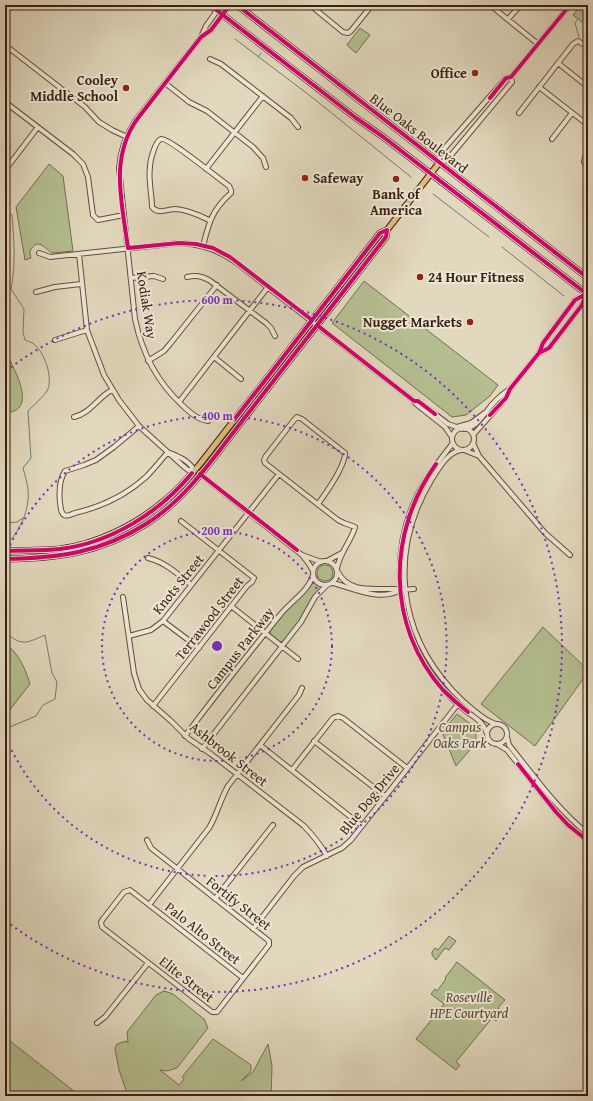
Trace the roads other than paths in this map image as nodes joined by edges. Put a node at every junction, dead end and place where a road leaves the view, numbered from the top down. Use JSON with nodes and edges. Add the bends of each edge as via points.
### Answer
{"nodes":[{"id":1,"x":210,"y":5,"type":"edge"},
{"id":2,"x":221,"y":5,"type":"edge"},
{"id":3,"x":230,"y":5,"type":"edge"},
{"id":4,"x":236,"y":5,"type":"edge"},
{"id":5,"x":310,"y":5,"type":"edge"},
{"id":6,"x":372,"y":5,"type":"edge"},
{"id":7,"x":490,"y":5,"type":"edge"},
{"id":8,"x":521,"y":5,"type":"edge"},
{"id":9,"x":570,"y":5,"type":"edge"},
{"id":10,"x":217,"y":11,"type":"junction"},
{"id":11,"x":222,"y":15,"type":"junction"},
{"id":12,"x":508,"y":19,"type":"junction"},
{"id":13,"x":201,"y":37,"type":"junction"},
{"id":14,"x":538,"y":44,"type":"junction"},
{"id":15,"x":5,"y":45,"type":"edge"},
{"id":16,"x":588,"y":47,"type":"edge"},
{"id":17,"x":210,"y":58,"type":"dead end"},
{"id":18,"x":558,"y":63,"type":"junction"},
{"id":19,"x":511,"y":77,"type":"junction"},
{"id":20,"x":165,"y":83,"type":"junction"},
{"id":21,"x":539,"y":87,"type":"junction"},
{"id":22,"x":588,"y":87,"type":"edge"},
{"id":23,"x":263,"y":96,"type":"junction"},
{"id":24,"x":5,"y":102,"type":"edge"},
{"id":25,"x":519,"y":113,"type":"dead end"},
{"id":26,"x":572,"y":113,"type":"junction"},
{"id":27,"x":588,"y":125,"type":"edge"},
{"id":28,"x":298,"y":127,"type":"dead end"},
{"id":29,"x":38,"y":128,"type":"junction"},
{"id":30,"x":235,"y":133,"type":"junction"},
{"id":31,"x":127,"y":137,"type":"junction"},
{"id":32,"x":552,"y":139,"type":"dead end"},
{"id":33,"x":588,"y":153,"type":"edge"},
{"id":34,"x":439,"y":163,"type":"junction"},
{"id":35,"x":9,"y":165,"type":"dead end"},
{"id":36,"x":266,"y":167,"type":"dead end"},
{"id":37,"x":588,"y":167,"type":"edge"},
{"id":38,"x":206,"y":169,"type":"junction"},
{"id":39,"x":431,"y":174,"type":"junction"},
{"id":40,"x":124,"y":215,"type":"junction"},
{"id":41,"x":209,"y":220,"type":"junction"},
{"id":42,"x":387,"y":230,"type":"junction"},
{"id":43,"x":203,"y":246,"type":"junction"},
{"id":44,"x":128,"y":248,"type":"junction"},
{"id":45,"x":39,"y":253,"type":"dead end"},
{"id":46,"x":78,"y":254,"type":"junction"},
{"id":47,"x":187,"y":277,"type":"dead end"},
{"id":48,"x":131,"y":278,"type":"junction"},
{"id":49,"x":588,"y":278,"type":"edge"},
{"id":50,"x":163,"y":279,"type":"dead end"},
{"id":51,"x":81,"y":284,"type":"junction"},
{"id":52,"x":217,"y":285,"type":"junction"},
{"id":53,"x":268,"y":287,"type":"junction"},
{"id":54,"x":36,"y":292,"type":"dead end"},
{"id":55,"x":587,"y":294,"type":"edge"},
{"id":56,"x":250,"y":311,"type":"junction"},
{"id":57,"x":312,"y":320,"type":"junction"},
{"id":58,"x":317,"y":325,"type":"junction"},
{"id":59,"x":87,"y":330,"type":"junction"},
{"id":60,"x":275,"y":336,"type":"dead end"},
{"id":61,"x":55,"y":340,"type":"dead end"},
{"id":62,"x":539,"y":353,"type":"junction"},
{"id":63,"x":214,"y":357,"type":"junction"},
{"id":64,"x":148,"y":361,"type":"junction"},
{"id":65,"x":241,"y":379,"type":"dead end"},
{"id":66,"x":510,"y":389,"type":"junction"},
{"id":67,"x":112,"y":390,"type":"junction"},
{"id":68,"x":414,"y":400,"type":"junction"},
{"id":69,"x":179,"y":402,"type":"junction"},
{"id":70,"x":486,"y":412,"type":"junction"},
{"id":71,"x":74,"y":417,"type":"dead end"},
{"id":72,"x":208,"y":421,"type":"dead end"},
{"id":73,"x":139,"y":426,"type":"junction"},
{"id":74,"x":461,"y":428,"type":"junction"},
{"id":75,"x":473,"y":435,"type":"junction"},
{"id":76,"x":452,"y":438,"type":"junction"},
{"id":77,"x":453,"y":443,"type":"junction"},
{"id":78,"x":473,"y":443,"type":"junction"},
{"id":79,"x":463,"y":450,"type":"junction"},
{"id":80,"x":168,"y":452,"type":"junction"},
{"id":81,"x":479,"y":456,"type":"junction"},
{"id":82,"x":194,"y":470,"type":"junction"},
{"id":83,"x":200,"y":474,"type":"junction"},
{"id":84,"x":279,"y":474,"type":"junction"},
{"id":85,"x":318,"y":504,"type":"junction"},
{"id":86,"x":249,"y":512,"type":"junction"},
{"id":87,"x":181,"y":520,"type":"dead end"},
{"id":88,"x":219,"y":550,"type":"junction"},
{"id":89,"x":5,"y":551,"type":"edge"},
{"id":90,"x":342,"y":552,"type":"junction"},
{"id":91,"x":302,"y":555,"type":"junction"},
{"id":92,"x":570,"y":555,"type":"dead end"},
{"id":93,"x":5,"y":558,"type":"edge"},
{"id":94,"x":148,"y":558,"type":"dead end"},
{"id":95,"x":327,"y":561,"type":"junction"},
{"id":96,"x":321,"y":562,"type":"junction"},
{"id":97,"x":337,"y":570,"type":"junction"},
{"id":98,"x":313,"y":573,"type":"junction"},
{"id":99,"x":333,"y":583,"type":"junction"},
{"id":100,"x":191,"y":585,"type":"junction"},
{"id":101,"x":327,"y":586,"type":"junction"},
{"id":102,"x":414,"y":589,"type":"dead end"},
{"id":103,"x":400,"y":590,"type":"junction"},
{"id":104,"x":406,"y":590,"type":"junction"},
{"id":105,"x":123,"y":597,"type":"dead end"},
{"id":106,"x":231,"y":606,"type":"junction"},
{"id":107,"x":163,"y":621,"type":"junction"},
{"id":108,"x":265,"y":633,"type":"junction"},
{"id":109,"x":129,"y":636,"type":"junction"},
{"id":110,"x":282,"y":646,"type":"junction"},
{"id":111,"x":199,"y":648,"type":"junction"},
{"id":112,"x":298,"y":658,"type":"dead end"},
{"id":113,"x":302,"y":688,"type":"dead end"},
{"id":114,"x":458,"y":704,"type":"junction"},
{"id":115,"x":153,"y":706,"type":"junction"},
{"id":116,"x":496,"y":724,"type":"junction"},
{"id":117,"x":487,"y":734,"type":"junction"},
{"id":118,"x":185,"y":736,"type":"junction"},
{"id":119,"x":506,"y":737,"type":"junction"},
{"id":120,"x":314,"y":741,"type":"junction"},
{"id":121,"x":498,"y":744,"type":"junction"},
{"id":122,"x":260,"y":745,"type":"junction"},
{"id":123,"x":202,"y":749,"type":"junction"},
{"id":124,"x":407,"y":768,"type":"junction"},
{"id":125,"x":292,"y":770,"type":"junction"},
{"id":126,"x":237,"y":774,"type":"junction"},
{"id":127,"x":384,"y":796,"type":"junction"},
{"id":128,"x":273,"y":826,"type":"dead end"},
{"id":129,"x":362,"y":826,"type":"junction"},
{"id":130,"x":588,"y":834,"type":"edge"},
{"id":131,"x":147,"y":840,"type":"dead end"},
{"id":132,"x":588,"y":841,"type":"edge"},
{"id":133,"x":327,"y":856,"type":"junction"},
{"id":134,"x":177,"y":869,"type":"junction"},
{"id":135,"x":215,"y":899,"type":"junction"},
{"id":136,"x":149,"y":905,"type":"junction"},
{"id":137,"x":253,"y":929,"type":"junction"},
{"id":138,"x":148,"y":963,"type":"junction"},
{"id":139,"x":243,"y":978,"type":"junction"},
{"id":140,"x":96,"y":1023,"type":"dead end"}],
"edges":[{"from":1,"to":10,"type":"main road","name":"Blue Oaks Boulevard"},
{"from":2,"to":10,"type":"street"},
{"from":3,"to":11,"type":"street"},
{"from":4,"to":34,"type":"main road","name":"Blue Oaks Boulevard"},
{"from":5,"to":6,"type":"street","via":[[348,33]]},
{"from":7,"to":12,"type":"street"},
{"from":8,"to":12,"type":"street"},
{"from":9,"to":14,"type":"street"},
{"from":10,"to":11,"type":"main road","name":"Blue Oaks Boulevard"},
{"from":10,"to":13,"type":"street"},
{"from":11,"to":13,"type":"street"},
{"from":11,"to":39,"type":"main road","name":"Blue Oaks Boulevard"},
{"from":12,"to":14,"type":"street"},
{"from":13,"to":20,"type":"street","name":"Kodiak Way"},
{"from":14,"to":19,"type":"street"},
{"from":15,"to":31,"type":"street","via":[[86,107],[99,122]]},
{"from":16,"to":18,"type":"street","via":[[578,41]]},
{"from":17,"to":23,"type":"street"},
{"from":18,"to":21,"type":"street"},
{"from":18,"to":22,"type":"street"},
{"from":19,"to":34,"type":"street","via":[[506,78],[450,142],[440,154]]},
{"from":19,"to":34,"type":"street","via":[[512,82],[476,126],[447,160]]},
{"from":20,"to":30,"type":"street"},
{"from":20,"to":31,"type":"street","name":"Kodiak Way","via":[[135,121]]},
{"from":21,"to":25,"type":"street"},
{"from":21,"to":26,"type":"street"},
{"from":23,"to":28,"type":"street","via":[[291,118]]},
{"from":23,"to":30,"type":"street"},
{"from":24,"to":29,"type":"street"},
{"from":26,"to":27,"type":"street"},
{"from":26,"to":32,"type":"street"},
{"from":29,"to":35,"type":"street"},
{"from":29,"to":40,"type":"street","via":[[83,164],[88,177],[92,215],[98,220]]},
{"from":30,"to":36,"type":"street","via":[[258,152]]},
{"from":30,"to":38,"type":"street"},
{"from":31,"to":40,"type":"street","name":"Kodiak Way","via":[[119,168]]},
{"from":33,"to":37,"type":"street","via":[[584,162]]},
{"from":34,"to":39,"type":"main road"},
{"from":34,"to":49,"type":"main road","name":"Blue Oaks Boulevard"},
{"from":38,"to":41,"type":"street","via":[[231,190]]},
{"from":38,"to":41,"type":"street","via":[[164,138],[158,141],[151,158],[150,178],[152,207],[155,211],[181,210]]},
{"from":39,"to":42,"type":"main road"},
{"from":39,"to":55,"type":"main road","name":"Blue Oaks Boulevard"},
{"from":40,"to":44,"type":"street","name":"Kodiak Way"},
{"from":41,"to":43,"type":"street"},
{"from":42,"to":57,"type":"main road","via":[[380,233]]},
{"from":42,"to":58,"type":"main road","via":[[386,237]]},
{"from":43,"to":44,"type":"street","via":[[179,243]]},
{"from":43,"to":53,"type":"street","via":[[230,257]]},
{"from":44,"to":46,"type":"street"},
{"from":44,"to":48,"type":"street","name":"Kodiak Way"},
{"from":45,"to":46,"type":"street","via":[[50,257]]},
{"from":46,"to":51,"type":"street"},
{"from":47,"to":52,"type":"street","via":[[200,276]]},
{"from":48,"to":50,"type":"street","via":[[154,276]]},
{"from":48,"to":64,"type":"street","name":"Kodiak Way","via":[[135,319]]},
{"from":51,"to":54,"type":"street"},
{"from":51,"to":59,"type":"street"},
{"from":52,"to":56,"type":"street"},
{"from":52,"to":64,"type":"street","via":[[164,351]]},
{"from":53,"to":56,"type":"street"},
{"from":53,"to":57,"type":"street"},
{"from":55,"to":62,"type":"street","via":[[548,348]]},
{"from":55,"to":62,"type":"street","via":[[575,300]]},
{"from":56,"to":60,"type":"street","via":[[266,323]]},
{"from":56,"to":63,"type":"street"},
{"from":57,"to":58,"type":"street"},
{"from":57,"to":82,"type":"main road"},
{"from":58,"to":68,"type":"street"},
{"from":58,"to":83,"type":"main road"},
{"from":59,"to":61,"type":"street"},
{"from":59,"to":67,"type":"street"},
{"from":62,"to":66,"type":"street"},
{"from":63,"to":65,"type":"street"},
{"from":63,"to":69,"type":"street"},
{"from":64,"to":69,"type":"street","name":"Kodiak Way","via":[[170,394]]},
{"from":66,"to":70,"type":"street"},
{"from":66,"to":75,"type":"street","via":[[506,398]]},
{"from":67,"to":71,"type":"street","via":[[85,414]]},
{"from":67,"to":73,"type":"street"},
{"from":68,"to":74,"type":"street","via":[[448,424]]},
{"from":68,"to":76,"type":"street","via":[[445,427]]},
{"from":69,"to":72,"type":"street","name":"Kodiak Way","via":[[198,418]]},
{"from":70,"to":74,"type":"street"},
{"from":70,"to":74,"type":"street","via":[[470,428]]},
{"from":73,"to":80,"type":"street"},
{"from":73,"to":80,"type":"street","via":[[96,460],[65,471],[59,495],[64,515],[100,506],[115,498],[146,477]]},
{"from":74,"to":75,"type":"street"},
{"from":74,"to":76,"type":"street"},
{"from":75,"to":78,"type":"street"},
{"from":76,"to":77,"type":"street"},
{"from":77,"to":79,"type":"street","via":[[456,448]]},
{"from":77,"to":103,"type":"street","via":[[429,474],[409,514],[401,549]]},
{"from":78,"to":79,"type":"street"},
{"from":78,"to":81,"type":"street"},
{"from":79,"to":81,"type":"street"},
{"from":79,"to":104,"type":"street","via":[[453,453],[446,459],[420,501],[408,540]]},
{"from":80,"to":82,"type":"street","via":[[191,465]]},
{"from":81,"to":92,"type":"street","via":[[545,533]]},
{"from":82,"to":83,"type":"main road"},
{"from":82,"to":89,"type":"main road","via":[[177,490],[154,510],[110,534],[61,548]]},
{"from":83,"to":86,"type":"street"},
{"from":83,"to":93,"type":"main road","via":[[161,514],[114,540],[62,556]]},
{"from":84,"to":85,"type":"street"},
{"from":84,"to":85,"type":"street","via":[[264,460],[298,417],[345,453],[345,459],[332,485]]},
{"from":84,"to":86,"type":"street","name":"Knots Street"},
{"from":85,"to":90,"type":"street","via":[[344,523],[355,527],[349,543]]},
{"from":86,"to":88,"type":"street","name":"Knots Street"},
{"from":86,"to":91,"type":"street"},
{"from":87,"to":88,"type":"street"},
{"from":88,"to":100,"type":"street","name":"Knots Street"},
{"from":88,"to":106,"type":"street","name":"Terrawood Street","via":[[254,578]]},
{"from":90,"to":95,"type":"street"},
{"from":90,"to":97,"type":"street"},
{"from":91,"to":96,"type":"street"},
{"from":91,"to":98,"type":"street","via":[[310,564]]},
{"from":94,"to":100,"type":"street","via":[[167,565]]},
{"from":95,"to":96,"type":"street"},
{"from":95,"to":97,"type":"street"},
{"from":96,"to":98,"type":"street"},
{"from":97,"to":99,"type":"street","via":[[337,578]]},
{"from":97,"to":103,"type":"street","via":[[343,580],[353,586]]},
{"from":98,"to":101,"type":"street","via":[[318,583]]},
{"from":98,"to":108,"type":"street","name":"Campus Parkway","via":[[305,589],[285,608]]},
{"from":99,"to":101,"type":"street"},
{"from":99,"to":103,"type":"street","via":[[367,593],[386,594]]},
{"from":100,"to":107,"type":"street","name":"Knots Street"},
{"from":101,"to":110,"type":"street","via":[[315,597],[301,622]]},
{"from":102,"to":104,"type":"street"},
{"from":103,"to":104,"type":"street"},
{"from":103,"to":114,"type":"street","via":[[408,627],[421,656],[434,678]]},
{"from":104,"to":116,"type":"street","via":[[408,609],[417,638],[438,674],[462,700],[488,721]]},
{"from":105,"to":109,"type":"street","name":"Ashbrook Street"},
{"from":106,"to":108,"type":"street"},
{"from":106,"to":111,"type":"street","name":"Terrawood Street"},
{"from":107,"to":109,"type":"street","name":"Knots Street","via":[[151,630]]},
{"from":107,"to":111,"type":"street"},
{"from":108,"to":110,"type":"street"},
{"from":108,"to":118,"type":"street","name":"Campus Parkway"},
{"from":109,"to":115,"type":"street","name":"Ashbrook Street","via":[[135,679],[142,694]]},
{"from":110,"to":112,"type":"street"},
{"from":110,"to":123,"type":"street"},
{"from":111,"to":115,"type":"street","name":"Terrawood Street"},
{"from":113,"to":122,"type":"street"},
{"from":114,"to":117,"type":"street","via":[[481,722]]},
{"from":114,"to":124,"type":"street","name":"Blue Dog Drive"},
{"from":115,"to":118,"type":"street","name":"Ashbrook Street"},
{"from":116,"to":117,"type":"street","via":[[490,727]]},
{"from":116,"to":119,"type":"street","via":[[505,728]]},
{"from":117,"to":121,"type":"street","via":[[491,742]]},
{"from":118,"to":123,"type":"street","name":"Ashbrook Street"},
{"from":119,"to":121,"type":"street"},
{"from":119,"to":130,"type":"street","via":[[509,745],[556,804]]},
{"from":120,"to":124,"type":"street","via":[[333,717],[340,716]]},
{"from":120,"to":125,"type":"street"},
{"from":120,"to":127,"type":"street"},
{"from":121,"to":132,"type":"street","via":[[508,750],[568,825]]},
{"from":122,"to":125,"type":"street"},
{"from":122,"to":126,"type":"street"},
{"from":123,"to":126,"type":"street","name":"Ashbrook Street"},
{"from":124,"to":127,"type":"street","name":"Blue Dog Drive"},
{"from":125,"to":129,"type":"street"},
{"from":126,"to":133,"type":"street","name":"Ashbrook Street","via":[[312,833]]},
{"from":126,"to":134,"type":"street","via":[[224,794],[212,823]]},
{"from":127,"to":129,"type":"street","name":"Blue Dog Drive"},
{"from":128,"to":135,"type":"street"},
{"from":129,"to":133,"type":"street","name":"Blue Dog Drive","via":[[342,848]]},
{"from":131,"to":134,"type":"street","name":"Fortify Street","via":[[151,848]]},
{"from":133,"to":137,"type":"street","name":"Blue Dog Drive","via":[[303,867]]},
{"from":134,"to":135,"type":"street","name":"Fortify Street"},
{"from":134,"to":136,"type":"street"},
{"from":135,"to":137,"type":"street","name":"Fortify Street"},
{"from":136,"to":138,"type":"street","name":"Palo Alto Street","via":[[126,890],[101,924]]},
{"from":136,"to":139,"type":"street","name":"Palo Alto Street"},
{"from":137,"to":139,"type":"street","name":"Fortify Street","via":[[269,941],[269,945]]},
{"from":138,"to":139,"type":"street","name":"Elite Street","via":[[212,1012],[217,1012]]},
{"from":138,"to":140,"type":"street","via":[[105,1017]]}]}
